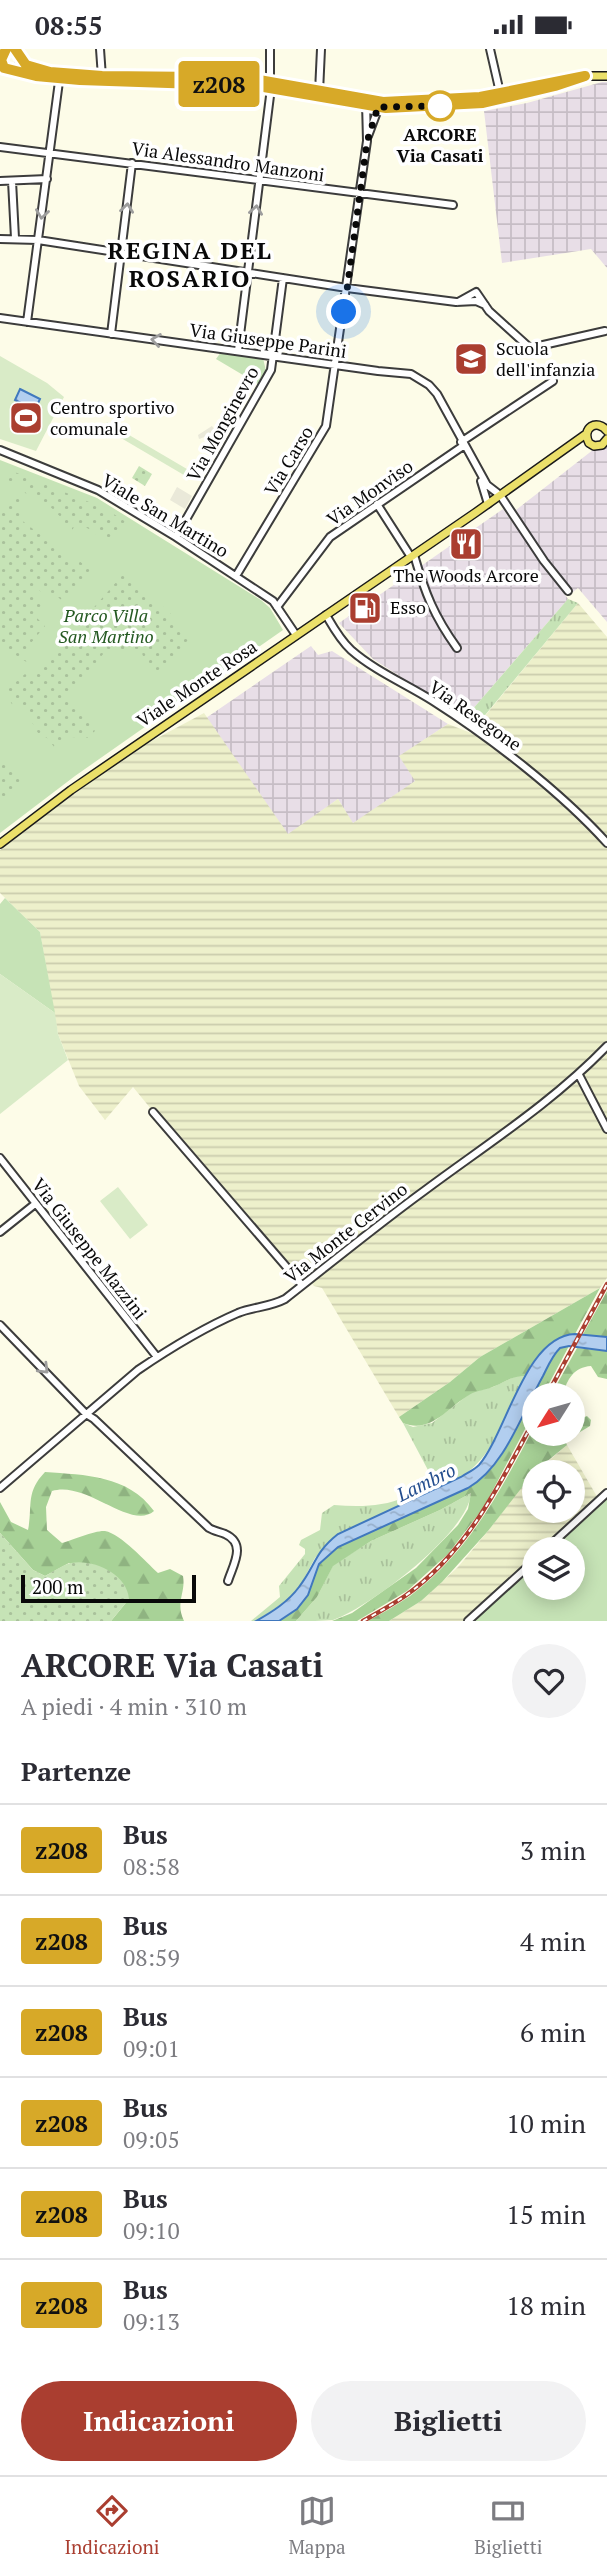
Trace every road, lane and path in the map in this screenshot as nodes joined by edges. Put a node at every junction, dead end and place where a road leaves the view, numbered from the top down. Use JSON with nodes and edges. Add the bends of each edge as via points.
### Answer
{"nodes":[{"id":1,"x":100,"y":49,"type":"edge"},
{"id":2,"x":270,"y":49,"type":"edge"},
{"id":3,"x":321,"y":49,"type":"edge"},
{"id":4,"x":490,"y":49,"type":"edge"},
{"id":5,"x":19,"y":53,"type":"edge"},
{"id":6,"x":3,"y":55,"type":"edge"},
{"id":7,"x":6,"y":69,"type":"edge"},
{"id":8,"x":607,"y":74,"type":"edge"},
{"id":9,"x":60,"y":76,"type":"junction"},
{"id":10,"x":102,"y":76,"type":"junction"},
{"id":11,"x":270,"y":85,"type":"junction"},
{"id":12,"x":319,"y":94,"type":"junction"},
{"id":13,"x":501,"y":96,"type":"junction"},
{"id":14,"x":366,"y":103,"type":"junction"},
{"id":15,"x":379,"y":105,"type":"junction"},
{"id":16,"x":367,"y":142,"type":"junction"},
{"id":17,"x":0,"y":148,"type":"edge"},
{"id":18,"x":50,"y":153,"type":"junction"},
{"id":19,"x":132,"y":163,"type":"junction"},
{"id":20,"x":47,"y":179,"type":"junction"},
{"id":21,"x":0,"y":181,"type":"edge"},
{"id":22,"x":12,"y":181,"type":"junction"},
{"id":23,"x":260,"y":181,"type":"junction"},
{"id":24,"x":359,"y":194,"type":"junction"},
{"id":25,"x":453,"y":205,"type":"dead end"},
{"id":26,"x":15,"y":238,"type":"junction"},
{"id":27,"x":0,"y":239,"type":"edge"},
{"id":28,"x":38,"y":240,"type":"junction"},
{"id":29,"x":121,"y":253,"type":"junction"},
{"id":30,"x":248,"y":272,"type":"junction"},
{"id":31,"x":283,"y":278,"type":"junction"},
{"id":32,"x":347,"y":288,"type":"junction"},
{"id":33,"x":0,"y":318,"type":"edge"},
{"id":34,"x":27,"y":322,"type":"junction"},
{"id":35,"x":605,"y":331,"type":"edge"},
{"id":36,"x":111,"y":334,"type":"junction"},
{"id":37,"x":238,"y":351,"type":"junction"},
{"id":38,"x":272,"y":355,"type":"junction"},
{"id":39,"x":336,"y":364,"type":"junction"},
{"id":40,"x":553,"y":381,"type":"dead end"},
{"id":41,"x":605,"y":426,"type":"edge"},
{"id":42,"x":586,"y":434,"type":"junction"},
{"id":43,"x":607,"y":440,"type":"edge"},
{"id":44,"x":462,"y":444,"type":"junction"},
{"id":45,"x":594,"y":445,"type":"junction"},
{"id":46,"x":0,"y":450,"type":"edge"},
{"id":47,"x":567,"y":450,"type":"junction"},
{"id":48,"x":607,"y":451,"type":"edge"},
{"id":49,"x":479,"y":472,"type":"junction"},
{"id":50,"x":500,"y":495,"type":"junction"},
{"id":51,"x":377,"y":504,"type":"junction"},
{"id":52,"x":488,"y":504,"type":"junction"},
{"id":53,"x":176,"y":537,"type":"junction"},
{"id":54,"x":412,"y":556,"type":"junction"},
{"id":55,"x":236,"y":576,"type":"junction"},
{"id":56,"x":568,"y":591,"type":"dead end"},
{"id":57,"x":277,"y":607,"type":"junction"},
{"id":58,"x":326,"y":615,"type":"junction"},
{"id":59,"x":296,"y":635,"type":"junction"},
{"id":60,"x":457,"y":648,"type":"dead end"},
{"id":61,"x":607,"y":843,"type":"edge"},
{"id":62,"x":0,"y":844,"type":"edge"},
{"id":63,"x":607,"y":1046,"type":"edge"},
{"id":64,"x":579,"y":1075,"type":"junction"},
{"id":65,"x":153,"y":1112,"type":"dead end"},
{"id":66,"x":607,"y":1129,"type":"edge"},
{"id":67,"x":0,"y":1158,"type":"edge"},
{"id":68,"x":35,"y":1204,"type":"junction"},
{"id":69,"x":0,"y":1231,"type":"edge"},
{"id":70,"x":302,"y":1285,"type":"junction"},
{"id":71,"x":0,"y":1325,"type":"edge"},
{"id":72,"x":156,"y":1357,"type":"junction"},
{"id":73,"x":86,"y":1414,"type":"junction"},
{"id":74,"x":0,"y":1488,"type":"edge"},
{"id":75,"x":607,"y":1493,"type":"edge"},
{"id":76,"x":560,"y":1537,"type":"edge"},
{"id":77,"x":522,"y":1571,"type":"edge"},
{"id":78,"x":228,"y":1581,"type":"dead end"},
{"id":79,"x":468,"y":1621,"type":"edge"}],
"edges":[{"from":1,"to":10,"type":"street"},
{"from":2,"to":11,"type":"street"},
{"from":3,"to":12,"type":"street"},
{"from":4,"to":13,"type":"street"},
{"from":5,"to":6,"type":"main road"},
{"from":5,"to":7,"type":"main road","via":[[18,67]]},
{"from":5,"to":9,"type":"main road","via":[[35,69]]},
{"from":6,"to":7,"type":"main road","via":[[1,64]]},
{"from":7,"to":9,"type":"main road"},
{"from":8,"to":13,"type":"main road"},
{"from":9,"to":10,"type":"main road"},
{"from":9,"to":11,"type":"main road"},
{"from":9,"to":18,"type":"street"},
{"from":10,"to":11,"type":"main road","via":[[228,78]]},
{"from":11,"to":12,"type":"main road"},
{"from":11,"to":23,"type":"street"},
{"from":12,"to":14,"type":"main road"},
{"from":13,"to":15,"type":"main road","via":[[463,105],[401,109]]},
{"from":14,"to":15,"type":"main road"},
{"from":14,"to":16,"type":"street","name":"Via Carso"},
{"from":15,"to":16,"type":"street","name":"Via Carso"},
{"from":16,"to":24,"type":"street","name":"Via Carso"},
{"from":17,"to":18,"type":"street","name":"Via Alessandro Manzoni"},
{"from":18,"to":19,"type":"street","name":"Via Alessandro Manzoni"},
{"from":18,"to":20,"type":"street"},
{"from":19,"to":23,"type":"street","name":"Via Alessandro Manzoni"},
{"from":29,"to":19,"type":"street","one_way":true},
{"from":20,"to":22,"type":"street"},
{"from":20,"to":28,"type":"street","one_way":true},
{"from":21,"to":22,"type":"street"},
{"from":22,"to":26,"type":"street"},
{"from":23,"to":24,"type":"street","name":"Via Alessandro Manzoni"},
{"from":30,"to":23,"type":"street","one_way":true},
{"from":24,"to":25,"type":"street","name":"Via Alessandro Manzoni"},
{"from":24,"to":32,"type":"street","name":"Via Carso"},
{"from":26,"to":27,"type":"street"},
{"from":26,"to":28,"type":"street"},
{"from":28,"to":29,"type":"street"},
{"from":28,"to":34,"type":"street"},
{"from":29,"to":30,"type":"street"},
{"from":29,"to":36,"type":"street"},
{"from":30,"to":31,"type":"street"},
{"from":30,"to":37,"type":"street"},
{"from":31,"to":32,"type":"street"},
{"from":31,"to":38,"type":"street","name":"Via Monginevro"},
{"from":32,"to":35,"type":"street","via":[[477,301],[530,348]]},
{"from":32,"to":39,"type":"street","name":"Via Carso"},
{"from":33,"to":34,"type":"street","name":"Via Giuseppe Parini"},
{"from":34,"to":36,"type":"street","name":"Via Giuseppe Parini"},
{"from":37,"to":36,"type":"street","name":"Via Giuseppe Parini","one_way":true},
{"from":37,"to":38,"type":"street","name":"Via Giuseppe Parini"},
{"from":38,"to":39,"type":"street","name":"Via Giuseppe Parini"},
{"from":38,"to":53,"type":"street","name":"Via Monginevro","via":[[271,370]]},
{"from":39,"to":44,"type":"street","name":"Via Giuseppe Parini","via":[[419,377],[437,394]]},
{"from":39,"to":55,"type":"street","name":"Via Carso","via":[[326,426]]},
{"from":40,"to":44,"type":"street","name":"Via Monviso"},
{"from":41,"to":42,"type":"main road","name":"Viale Monte Rosa","via":[[593,425]]},
{"from":42,"to":45,"type":"main road"},
{"from":42,"to":47,"type":"main road","name":"Viale Monte Rosa"},
{"from":43,"to":45,"type":"main road","name":"Viale Monte Rosa"},
{"from":44,"to":49,"type":"street","name":"Via Giuseppe Parini"},
{"from":44,"to":51,"type":"street","name":"Via Monviso"},
{"from":45,"to":47,"type":"main road","name":"Viale Monte Rosa"},
{"from":45,"to":48,"type":"street"},
{"from":46,"to":53,"type":"street","name":"Viale San Martino","via":[[98,491]]},
{"from":47,"to":50,"type":"main road","name":"Viale Monte Rosa"},
{"from":49,"to":50,"type":"street","name":"Via Giuseppe Parini"},
{"from":49,"to":52,"type":"street","name":"Via Giuseppe Parini"},
{"from":50,"to":52,"type":"main road","name":"Viale Monte Rosa"},
{"from":50,"to":56,"type":"street","name":"Via Giuseppe Parini"},
{"from":51,"to":54,"type":"street"},
{"from":51,"to":57,"type":"street","name":"Via Monviso","via":[[330,537]]},
{"from":52,"to":54,"type":"main road","name":"Viale Monte Rosa"},
{"from":53,"to":55,"type":"street","name":"Viale San Martino"},
{"from":54,"to":58,"type":"main road","name":"Viale Monte Rosa"},
{"from":54,"to":60,"type":"street","via":[[438,621]]},
{"from":55,"to":57,"type":"street","name":"Viale San Martino"},
{"from":57,"to":59,"type":"street","name":"Viale San Martino"},
{"from":58,"to":59,"type":"main road","name":"Viale Monte Rosa"},
{"from":58,"to":61,"type":"street","name":"Via Resegone","via":[[351,649],[369,664],[481,736],[577,812]]},
{"from":59,"to":62,"type":"main road","name":"Viale Monte Rosa"},
{"from":63,"to":64,"type":"street","name":"Via Monte Cervino"},
{"from":64,"to":66,"type":"street"},
{"from":64,"to":70,"type":"street","name":"Via Monte Cervino"},
{"from":65,"to":70,"type":"street"},
{"from":67,"to":68,"type":"street","name":"Via Giuseppe Mazzini"},
{"from":68,"to":69,"type":"street"},
{"from":68,"to":72,"type":"street","name":"Via Giuseppe Mazzini"},
{"from":70,"to":72,"type":"street","name":"Via Monte Cervino","via":[[276,1304],[234,1315]]},
{"from":71,"to":73,"type":"street","one_way":true},
{"from":72,"to":73,"type":"street","name":"Via Monte Cervino"},
{"from":73,"to":74,"type":"street"},
{"from":73,"to":78,"type":"street","via":[[209,1528],[233,1541],[238,1553]]},
{"from":75,"to":76,"type":"street"},
{"from":77,"to":79,"type":"street"}]}
